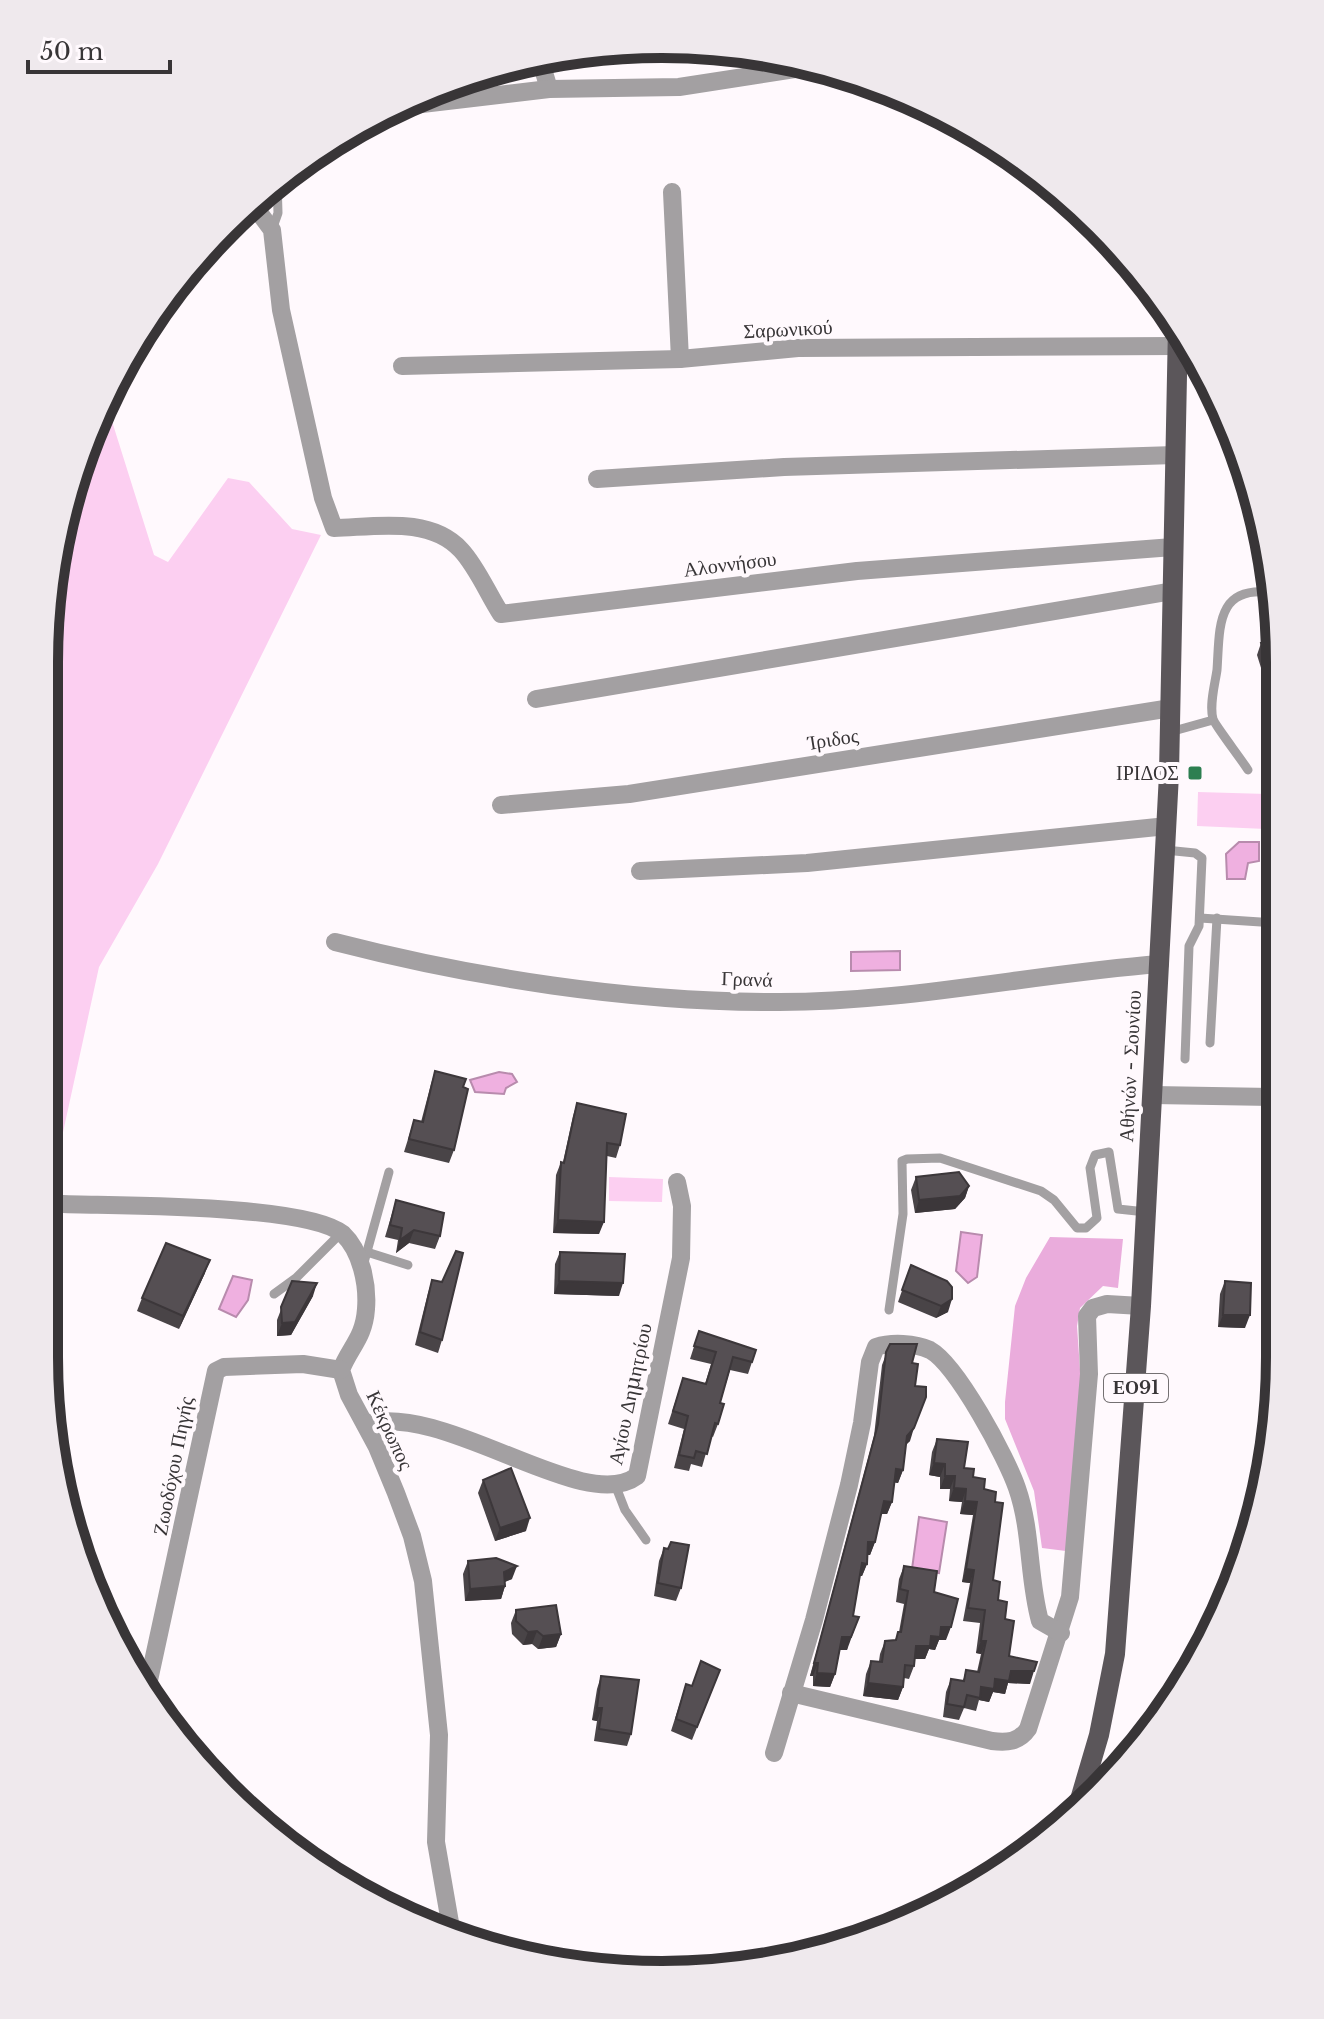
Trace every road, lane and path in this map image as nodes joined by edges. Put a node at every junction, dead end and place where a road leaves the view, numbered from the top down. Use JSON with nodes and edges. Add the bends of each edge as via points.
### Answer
{"nodes":[{"id":1,"x":543,"y":70,"type":"edge"},
{"id":2,"x":783,"y":71,"type":"edge"},
{"id":3,"x":549,"y":89,"type":"junction"},
{"id":4,"x":435,"y":102,"type":"edge"},
{"id":5,"x":672,"y":192,"type":"dead end"},
{"id":6,"x":278,"y":197,"type":"edge"},
{"id":7,"x":259,"y":213,"type":"edge"},
{"id":8,"x":272,"y":230,"type":"junction"},
{"id":9,"x":1170,"y":336,"type":"edge"},
{"id":10,"x":1178,"y":348,"type":"edge"},
{"id":11,"x":680,"y":359,"type":"junction"},
{"id":12,"x":402,"y":366,"type":"dead end"},
{"id":13,"x":1175,"y":455,"type":"junction"},
{"id":14,"x":597,"y":479,"type":"dead end"},
{"id":15,"x":1173,"y":547,"type":"junction"},
{"id":16,"x":1173,"y":591,"type":"junction"},
{"id":17,"x":1262,"y":593,"type":"edge"},
{"id":18,"x":536,"y":699,"type":"dead end"},
{"id":19,"x":1171,"y":708,"type":"junction"},
{"id":20,"x":1213,"y":720,"type":"junction"},
{"id":21,"x":1170,"y":732,"type":"junction"},
{"id":22,"x":1248,"y":770,"type":"dead end"},
{"id":23,"x":501,"y":805,"type":"dead end"},
{"id":24,"x":1167,"y":826,"type":"junction"},
{"id":25,"x":1165,"y":850,"type":"junction"},
{"id":26,"x":640,"y":871,"type":"dead end"},
{"id":27,"x":1200,"y":918,"type":"junction"},
{"id":28,"x":1217,"y":918,"type":"junction"},
{"id":29,"x":1266,"y":922,"type":"edge"},
{"id":30,"x":335,"y":942,"type":"dead end"},
{"id":31,"x":1160,"y":964,"type":"junction"},
{"id":32,"x":1210,"y":1043,"type":"dead end"},
{"id":33,"x":1185,"y":1059,"type":"dead end"},
{"id":34,"x":1153,"y":1095,"type":"junction"},
{"id":35,"x":1266,"y":1097,"type":"edge"},
{"id":36,"x":389,"y":1172,"type":"dead end"},
{"id":37,"x":677,"y":1182,"type":"dead end"},
{"id":38,"x":63,"y":1204,"type":"dead end"},
{"id":39,"x":1147,"y":1213,"type":"junction"},
{"id":40,"x":341,"y":1233,"type":"junction"},
{"id":41,"x":366,"y":1261,"type":"junction"},
{"id":42,"x":408,"y":1265,"type":"dead end"},
{"id":43,"x":274,"y":1294,"type":"dead end"},
{"id":44,"x":1141,"y":1306,"type":"junction"},
{"id":45,"x":889,"y":1310,"type":"dead end"},
{"id":46,"x":341,"y":1370,"type":"junction"},
{"id":47,"x":365,"y":1424,"type":"junction"},
{"id":48,"x":616,"y":1487,"type":"junction"},
{"id":49,"x":646,"y":1540,"type":"dead end"},
{"id":50,"x":1061,"y":1633,"type":"junction"},
{"id":51,"x":150,"y":1676,"type":"edge"},
{"id":52,"x":791,"y":1693,"type":"junction"},
{"id":53,"x":774,"y":1753,"type":"dead end"},
{"id":54,"x":1083,"y":1790,"type":"edge"},
{"id":55,"x":450,"y":1922,"type":"edge"}],
"edges":[{"from":1,"to":3,"type":"street"},
{"from":2,"to":3,"type":"street","via":[[679,87]]},
{"from":3,"to":4,"type":"street"},
{"from":5,"to":11,"type":"street"},
{"from":6,"to":8,"type":"lane"},
{"from":7,"to":8,"type":"street"},
{"from":8,"to":15,"type":"street","name":"Αλοννήσου","via":[[281,310],[334,528],[423,528],[441,535],[462,550],[501,614],[857,571]]},
{"from":9,"to":11,"type":"street","name":"Σαρωνικού","via":[[798,348]]},
{"from":10,"to":13,"type":"main road","name":"Αθήνών - Σουνίου","number":"ΕΟ91"},
{"from":11,"to":12,"type":"street","name":"Σαρωνικού"},
{"from":13,"to":14,"type":"street","via":[[784,467]]},
{"from":13,"to":15,"type":"main road","name":"Αθήνών - Σουνίου","number":"ΕΟ91"},
{"from":15,"to":16,"type":"main road","name":"Αθήνών - Σουνίου","number":"ΕΟ91"},
{"from":16,"to":18,"type":"street"},
{"from":16,"to":19,"type":"main road","name":"Αθήνών - Σουνίου","number":"ΕΟ91"},
{"from":17,"to":20,"type":"lane","via":[[1247,593],[1222,611]]},
{"from":19,"to":21,"type":"main road","name":"Αθήνών - Σουνίου","number":"ΕΟ91"},
{"from":19,"to":23,"type":"street","name":"Ίριδος","via":[[629,794]]},
{"from":20,"to":21,"type":"lane"},
{"from":20,"to":22,"type":"lane"},
{"from":21,"to":24,"type":"main road","name":"Αθήνών - Σουνίου","number":"ΕΟ91"},
{"from":24,"to":25,"type":"main road","name":"Αθήνών - Σουνίου","number":"ΕΟ91"},
{"from":24,"to":26,"type":"street","via":[[807,863]]},
{"from":25,"to":27,"type":"lane","via":[[1202,858]]},
{"from":25,"to":31,"type":"main road","name":"Αθήνών - Σουνίου","number":"ΕΟ91"},
{"from":27,"to":28,"type":"lane"},
{"from":27,"to":33,"type":"lane","via":[[1189,946]]},
{"from":28,"to":29,"type":"lane"},
{"from":28,"to":32,"type":"lane"},
{"from":30,"to":31,"type":"street","name":"Γρανά","via":[[432,967],[525,980],[774,1002],[860,998]]},
{"from":31,"to":34,"type":"main road","name":"Αθήνών - Σουνίου","number":"ΕΟ91"},
{"from":34,"to":35,"type":"street"},
{"from":34,"to":39,"type":"main road","name":"Αθήνών - Σουνίου","number":"ΕΟ91"},
{"from":36,"to":41,"type":"lane"},
{"from":37,"to":48,"type":"street","name":"Αγίου Δημητρίου","via":[[681,1258],[642,1462],[637,1476]]},
{"from":38,"to":40,"type":"street","via":[[212,1208],[314,1220]]},
{"from":39,"to":44,"type":"main road","name":"Αθήνών - Σουνίου","number":"ΕΟ91"},
{"from":39,"to":45,"type":"lane","via":[[1118,1209],[1109,1152],[1095,1155],[1090,1168],[1097,1218],[1086,1228],[1077,1228],[1041,1191],[940,1158],[907,1159],[902,1161],[903,1214]]},
{"from":40,"to":41,"type":"street"},
{"from":40,"to":43,"type":"lane"},
{"from":41,"to":42,"type":"lane"},
{"from":41,"to":46,"type":"street","via":[[359,1343]]},
{"from":44,"to":50,"type":"street","via":[[1107,1304],[1087,1316],[1089,1374],[1070,1597]]},
{"from":44,"to":54,"type":"main road","name":"Αθήνών - Σουνίου","number":"ΕΟ91","via":[[1115,1654]]},
{"from":46,"to":47,"type":"street","name":"Κέκρωπος"},
{"from":46,"to":51,"type":"street","name":"Ζωοδόχου Πηγής","via":[[281,1364],[216,1371]]},
{"from":47,"to":48,"type":"street","name":"Αγίου Δημητρίου","via":[[398,1419],[428,1424],[561,1476]]},
{"from":47,"to":55,"type":"street","name":"Κέκρωπος","via":[[412,1536],[423,1581],[439,1735],[436,1842]]},
{"from":48,"to":49,"type":"lane"},
{"from":50,"to":52,"type":"street","via":[[1028,1729],[1011,1741],[992,1741]]},
{"from":50,"to":52,"type":"street","via":[[1040,1621],[1018,1489],[996,1441],[943,1361],[929,1349],[890,1343],[876,1347],[870,1362],[849,1485]]},
{"from":52,"to":53,"type":"street"}]}
